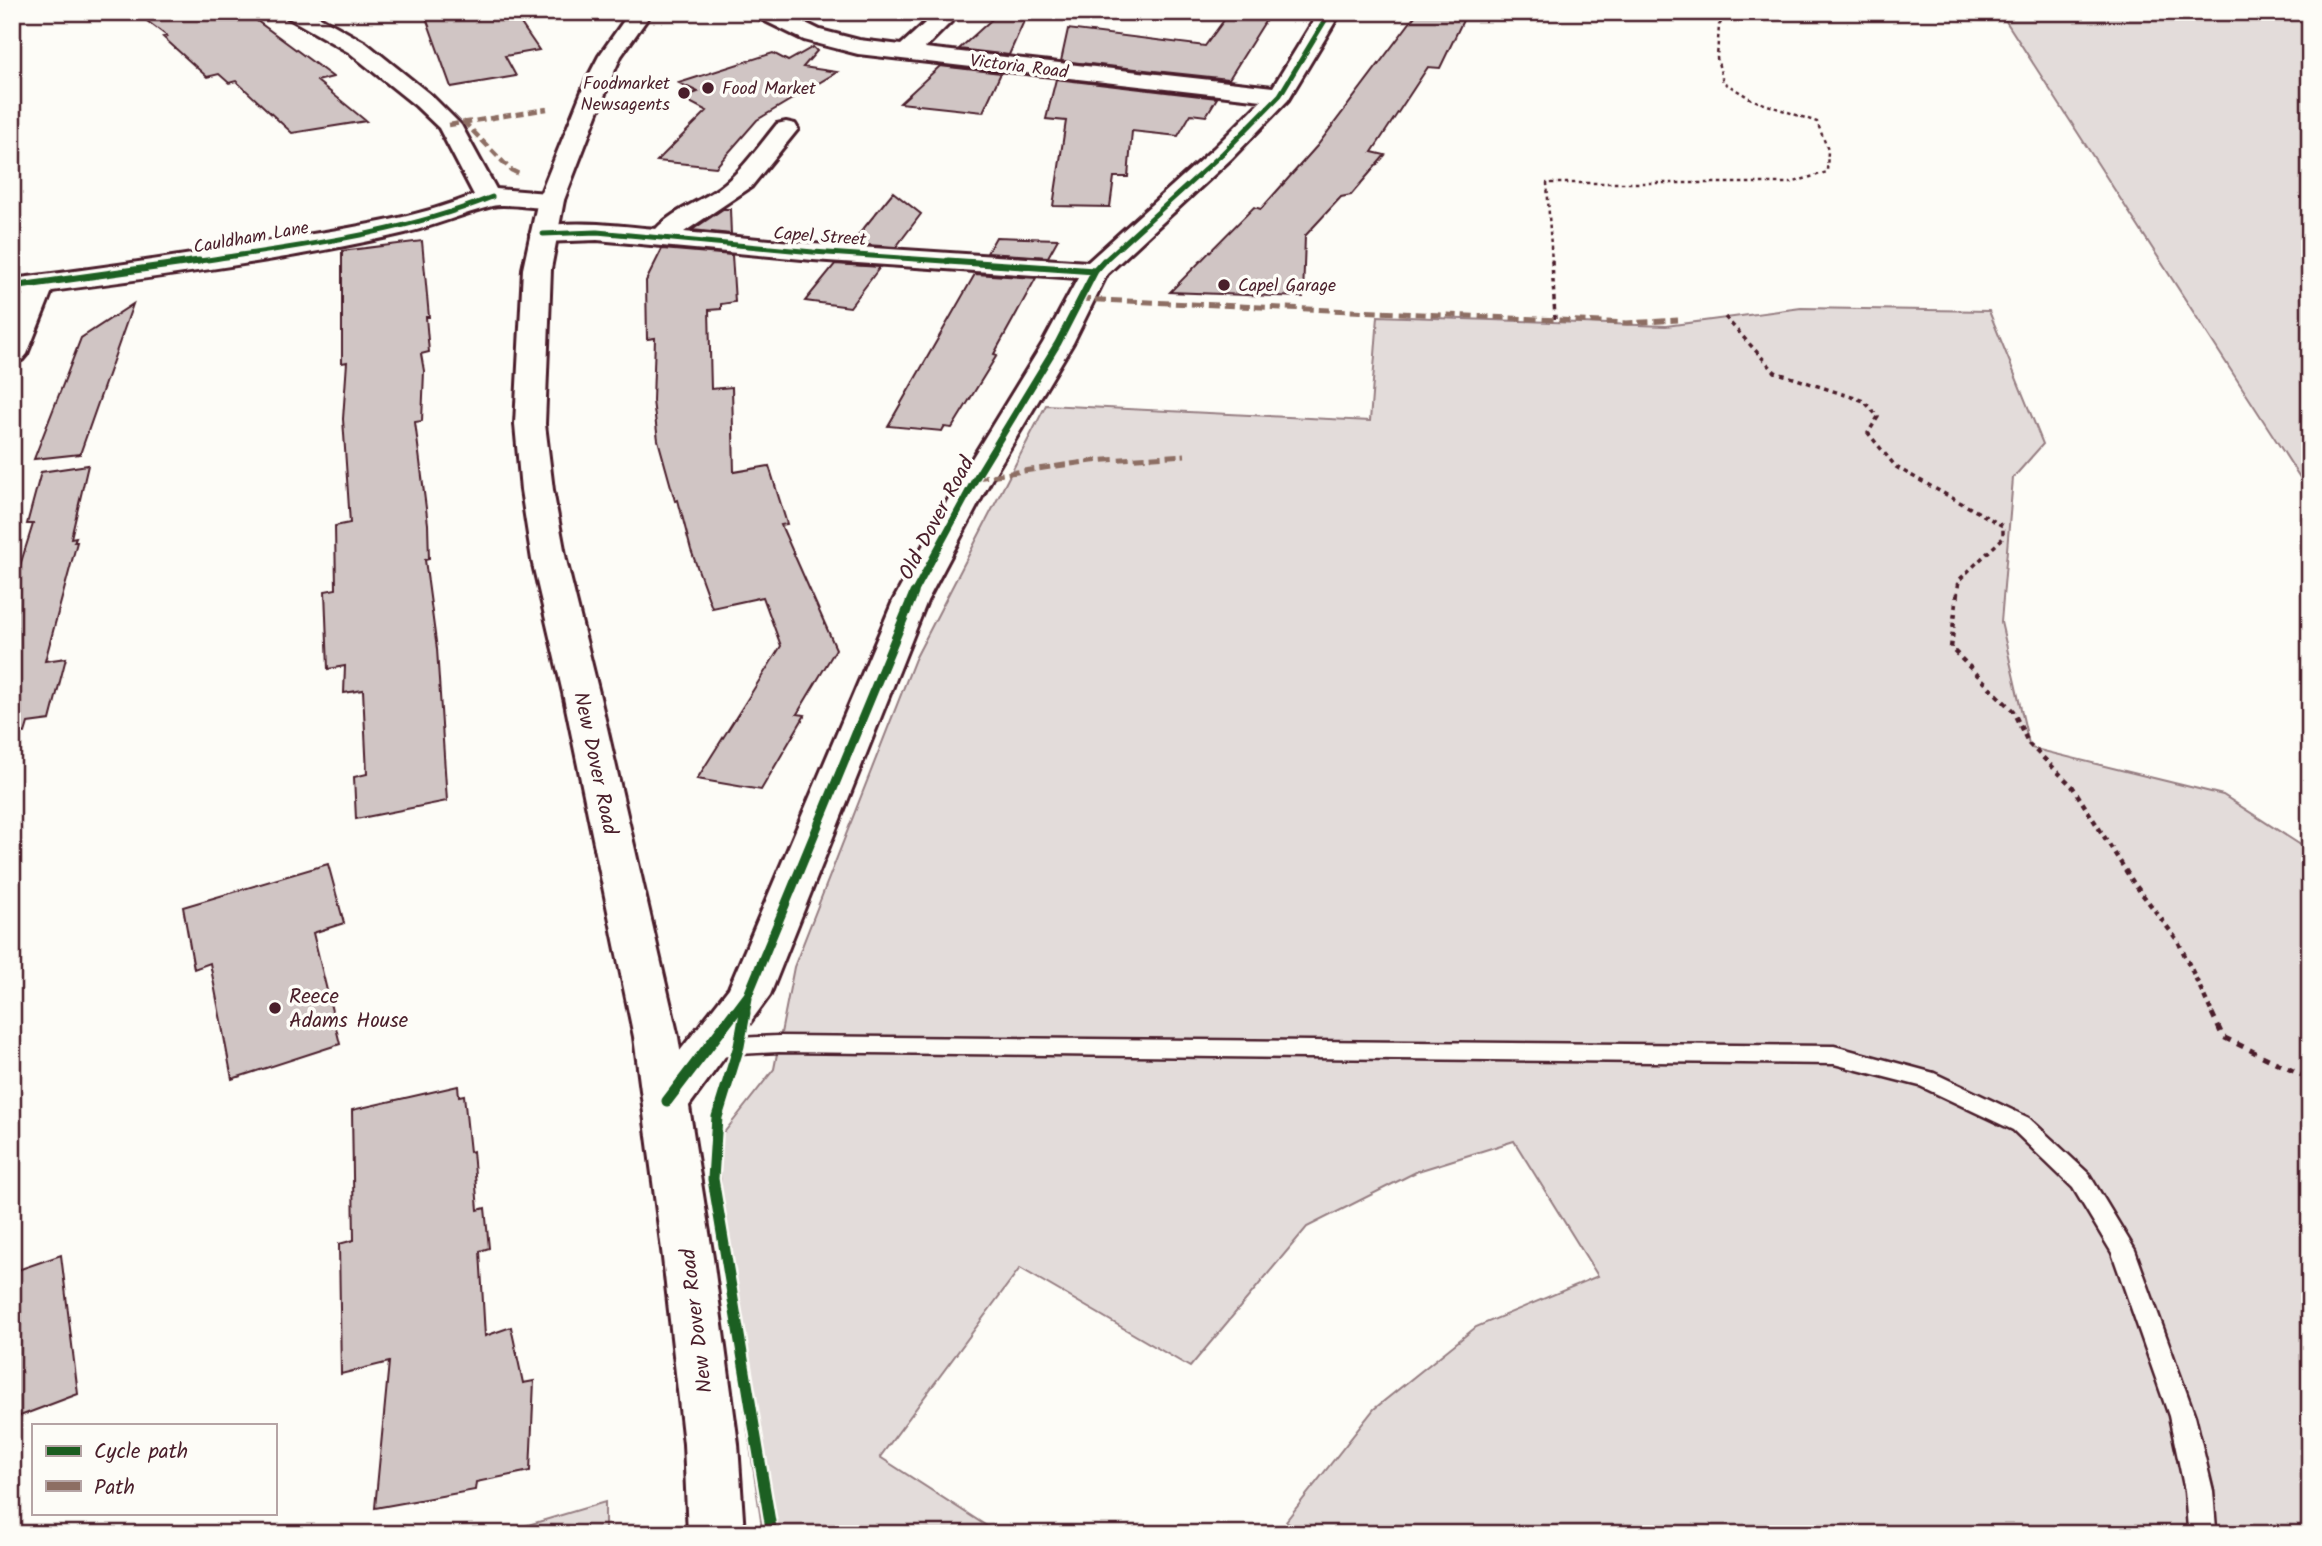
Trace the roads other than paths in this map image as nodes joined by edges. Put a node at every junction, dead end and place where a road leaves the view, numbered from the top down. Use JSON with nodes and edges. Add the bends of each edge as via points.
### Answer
{"nodes":[{"id":1,"x":295,"y":12,"type":"edge"},
{"id":2,"x":641,"y":12,"type":"edge"},
{"id":3,"x":765,"y":12,"type":"edge"},
{"id":4,"x":950,"y":12,"type":"edge"},
{"id":5,"x":1330,"y":12,"type":"edge"},
{"id":6,"x":907,"y":52,"type":"junction"},
{"id":7,"x":1280,"y":95,"type":"junction"},
{"id":8,"x":786,"y":129,"type":"dead end"},
{"id":9,"x":492,"y":197,"type":"junction"},
{"id":10,"x":547,"y":217,"type":"junction"},
{"id":11,"x":663,"y":238,"type":"junction"},
{"id":12,"x":1095,"y":271,"type":"junction"},
{"id":13,"x":41,"y":284,"type":"junction"},
{"id":14,"x":12,"y":287,"type":"edge"},
{"id":15,"x":12,"y":355,"type":"edge"},
{"id":16,"x":703,"y":1052,"type":"junction"},
{"id":17,"x":667,"y":1101,"type":"junction"},
{"id":18,"x":2202,"y":1529,"type":"dead end"},
{"id":19,"x":716,"y":1534,"type":"edge"}],
"edges":[{"from":1,"to":9,"type":"street","via":[[358,48],[424,101],[449,125],[481,188]]},
{"from":2,"to":10,"type":"street","name":"New Dover Road","via":[[597,81]]},
{"from":3,"to":6,"type":"street","name":"Victoria Road","via":[[825,39]]},
{"from":4,"to":6,"type":"street"},
{"from":5,"to":7,"type":"street","name":"Old Dover Road"},
{"from":6,"to":7,"type":"street","name":"Victoria Road"},
{"from":7,"to":12,"type":"street","name":"Old Dover Road"},
{"from":8,"to":11,"type":"street","via":[[741,184],[687,215]]},
{"from":9,"to":10,"type":"street","name":"Capel Street"},
{"from":9,"to":13,"type":"street","name":"Cauldham Lane","via":[[457,213],[390,228],[170,268]]},
{"from":10,"to":11,"type":"street","name":"Capel Street","via":[[583,232]]},
{"from":10,"to":17,"type":"street","name":"New Dover Road","via":[[534,309],[530,424],[537,490]]},
{"from":11,"to":12,"type":"street","name":"Capel Street"},
{"from":12,"to":16,"type":"street","name":"Old Dover Road","via":[[910,601],[748,995]]},
{"from":13,"to":14,"type":"street","name":"Cauldham Lane"},
{"from":13,"to":15,"type":"street"},
{"from":16,"to":17,"type":"street","name":"Old Dover Road"},
{"from":16,"to":18,"type":"lane","via":[[779,1044],[1834,1055],[1926,1079],[2021,1124],[2081,1181],[2123,1250],[2178,1403],[2199,1491]]},
{"from":17,"to":19,"type":"street","name":"New Dover Road","via":[[711,1444]]}]}
